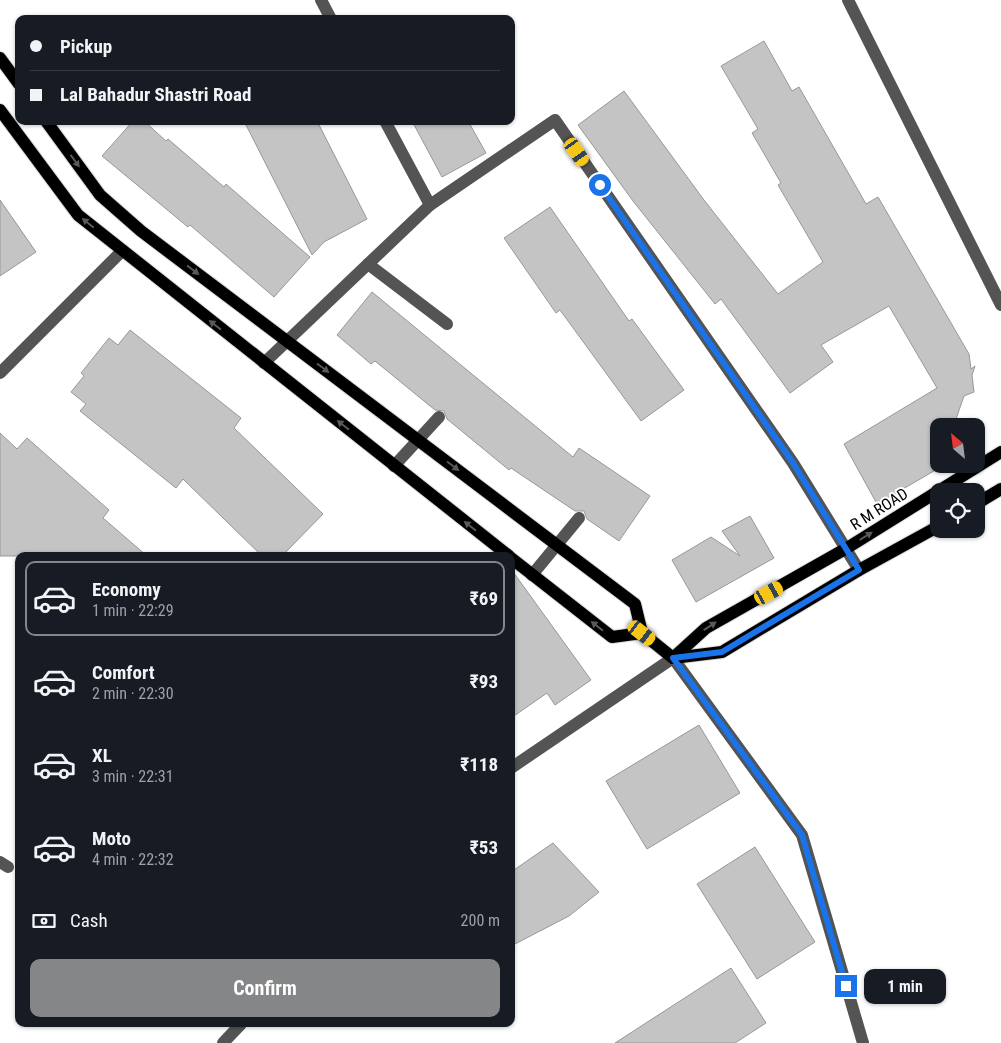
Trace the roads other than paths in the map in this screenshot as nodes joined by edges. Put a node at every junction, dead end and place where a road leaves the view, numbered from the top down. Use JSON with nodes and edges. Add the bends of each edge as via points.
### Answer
{"nodes":[{"id":1,"x":321,"y":0,"type":"edge"},
{"id":2,"x":848,"y":0,"type":"edge"},
{"id":3,"x":329,"y":15,"type":"edge"},
{"id":4,"x":0,"y":58,"type":"edge"},
{"id":5,"x":15,"y":79,"type":"edge"},
{"id":6,"x":0,"y":110,"type":"edge"},
{"id":7,"x":49,"y":125,"type":"edge"},
{"id":8,"x":387,"y":125,"type":"edge"},
{"id":9,"x":430,"y":205,"type":"junction"},
{"id":10,"x":122,"y":251,"type":"junction"},
{"id":11,"x":368,"y":264,"type":"junction"},
{"id":12,"x":1001,"y":306,"type":"edge"},
{"id":13,"x":447,"y":324,"type":"dead end"},
{"id":14,"x":288,"y":341,"type":"junction"},
{"id":15,"x":264,"y":363,"type":"junction"},
{"id":16,"x":0,"y":373,"type":"edge"},
{"id":17,"x":439,"y":417,"type":"dead end"},
{"id":18,"x":418,"y":439,"type":"junction"},
{"id":19,"x":1001,"y":452,"type":"edge"},
{"id":20,"x":394,"y":466,"type":"junction"},
{"id":21,"x":1001,"y":489,"type":"edge"},
{"id":22,"x":985,"y":499,"type":"edge"},
{"id":23,"x":579,"y":518,"type":"dead end"},
{"id":24,"x":930,"y":531,"type":"edge"},
{"id":25,"x":557,"y":545,"type":"junction"},
{"id":26,"x":847,"y":548,"type":"junction"},
{"id":27,"x":504,"y":552,"type":"edge"},
{"id":28,"x":515,"y":561,"type":"edge"},
{"id":29,"x":859,"y":570,"type":"junction"},
{"id":30,"x":532,"y":575,"type":"junction"},
{"id":31,"x":642,"y":633,"type":"junction"},
{"id":32,"x":673,"y":658,"type":"junction"},
{"id":33,"x":515,"y":765,"type":"edge"},
{"id":34,"x":238,"y":1027,"type":"edge"},
{"id":35,"x":223,"y":1043,"type":"edge"},
{"id":36,"x":863,"y":1043,"type":"edge"}],
"edges":[{"from":1,"to":3,"type":"street"},
{"from":2,"to":12,"type":"street"},
{"from":4,"to":5,"type":"main road"},
{"from":10,"to":6,"type":"main road","one_way":true,"via":[[78,215]]},
{"from":7,"to":14,"type":"main road","one_way":true,"via":[[100,195],[141,231]]},
{"from":8,"to":9,"type":"street"},
{"from":9,"to":11,"type":"street"},
{"from":9,"to":26,"type":"street","via":[[555,120],[793,463]]},
{"from":15,"to":10,"type":"main road","one_way":true},
{"from":10,"to":16,"type":"street"},
{"from":11,"to":13,"type":"street"},
{"from":11,"to":14,"type":"street"},
{"from":14,"to":15,"type":"street"},
{"from":14,"to":18,"type":"main road","one_way":true},
{"from":20,"to":15,"type":"main road","one_way":true},
{"from":17,"to":18,"type":"street"},
{"from":18,"to":20,"type":"street"},
{"from":18,"to":25,"type":"main road","one_way":true},
{"from":26,"to":19,"type":"main road","name":"R M ROAD","one_way":true},
{"from":27,"to":20,"type":"main road","one_way":true},
{"from":21,"to":22,"type":"main road"},
{"from":23,"to":25,"type":"street"},
{"from":24,"to":29,"type":"main road","name":"R M ROAD"},
{"from":25,"to":30,"type":"street"},
{"from":25,"to":31,"type":"main road","via":[[635,604]]},
{"from":26,"to":29,"type":"street"},
{"from":32,"to":26,"type":"main road","name":"R M ROAD","one_way":true,"via":[[706,628]]},
{"from":28,"to":30,"type":"main road"},
{"from":29,"to":32,"type":"main road","name":"R M ROAD","via":[[722,652]]},
{"from":31,"to":30,"type":"main road","one_way":true,"via":[[612,637]]},
{"from":31,"to":32,"type":"main road"},
{"from":32,"to":33,"type":"street","name":"R M ROAD"},
{"from":32,"to":36,"type":"street","via":[[802,835]]},
{"from":34,"to":35,"type":"street"}]}
